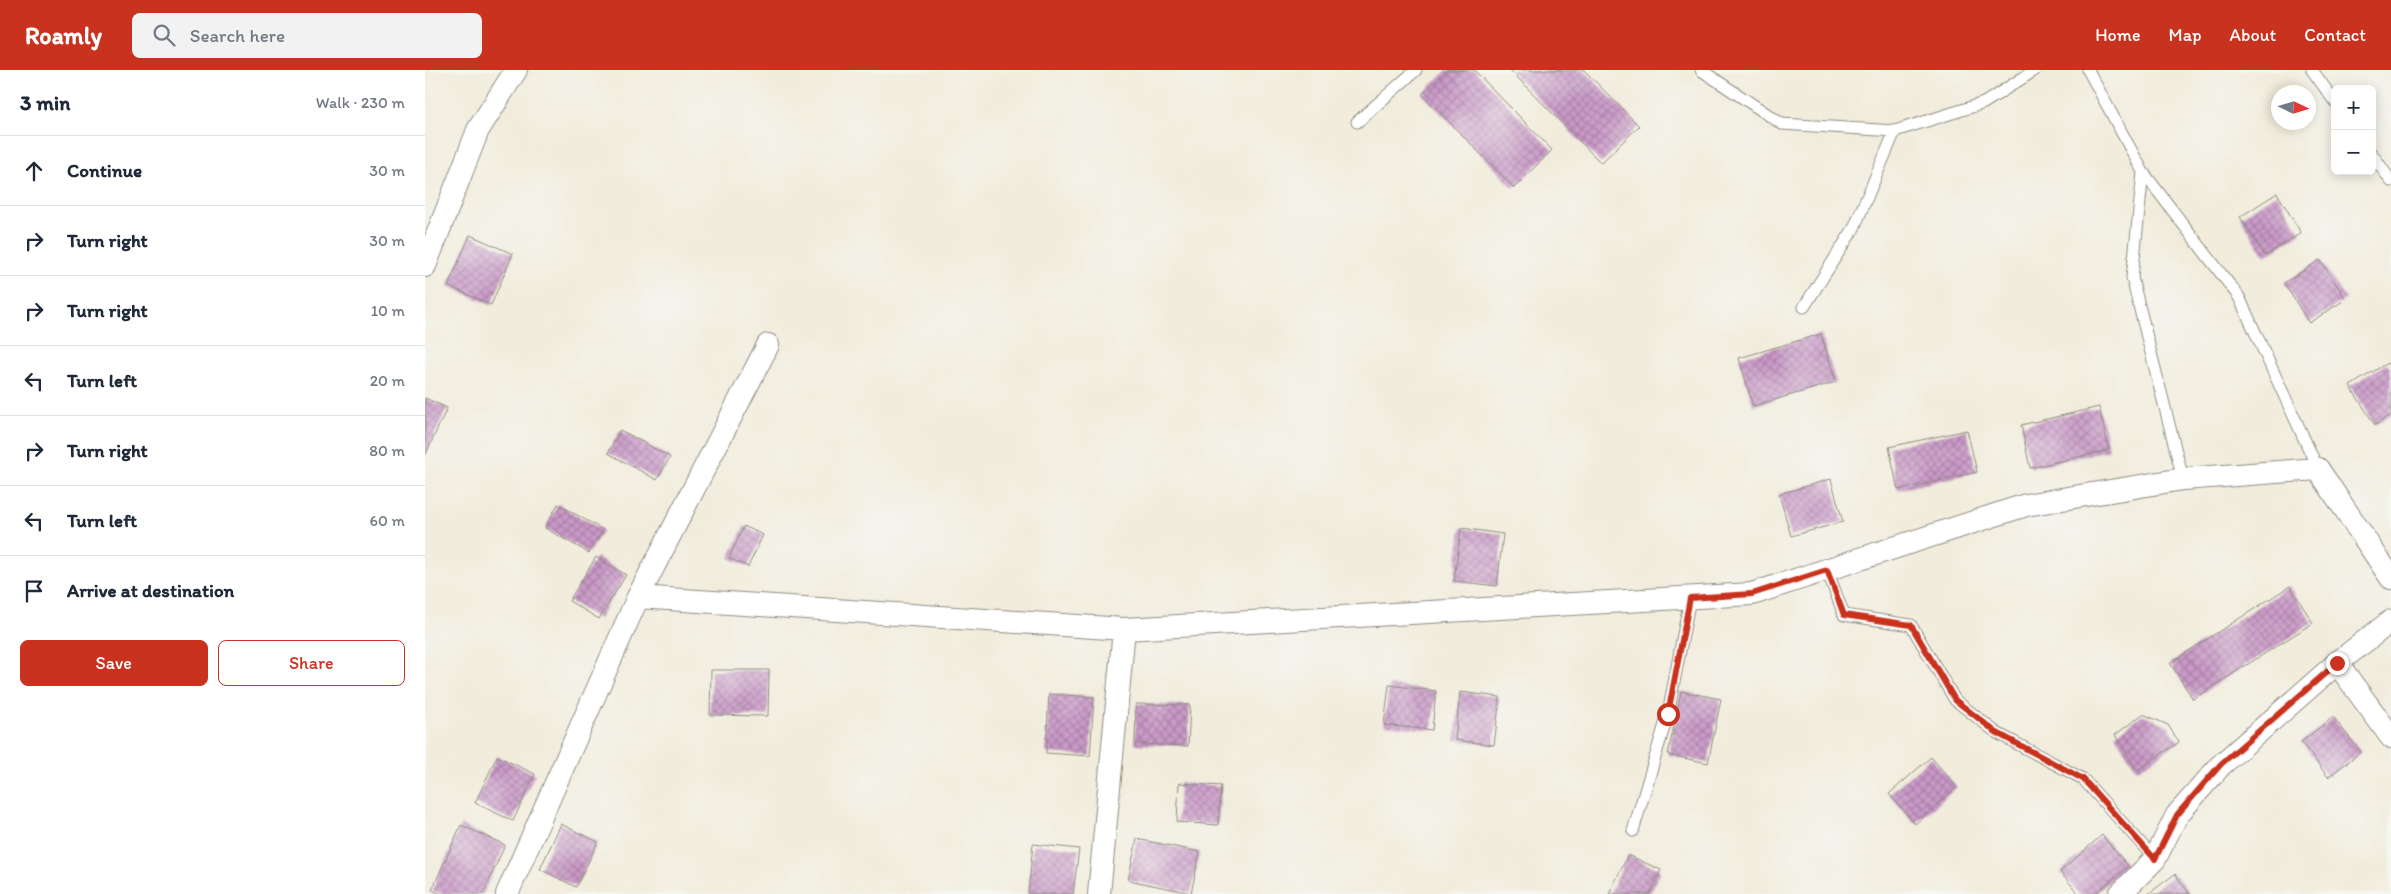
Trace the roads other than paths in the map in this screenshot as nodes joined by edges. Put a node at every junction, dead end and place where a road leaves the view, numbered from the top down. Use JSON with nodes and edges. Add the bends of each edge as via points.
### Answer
{"nodes":[{"id":1,"x":516,"y":70,"type":"edge"},
{"id":2,"x":1416,"y":70,"type":"edge"},
{"id":3,"x":1701,"y":70,"type":"edge"},
{"id":4,"x":2035,"y":70,"type":"edge"},
{"id":5,"x":2088,"y":70,"type":"edge"},
{"id":6,"x":2312,"y":70,"type":"edge"},
{"id":7,"x":2331,"y":96,"type":"edge"},
{"id":8,"x":1357,"y":122,"type":"dead end"},
{"id":9,"x":1895,"y":131,"type":"junction"},
{"id":10,"x":2376,"y":160,"type":"edge"},
{"id":11,"x":2143,"y":172,"type":"junction"},
{"id":12,"x":2391,"y":181,"type":"edge"},
{"id":13,"x":425,"y":266,"type":"edge"},
{"id":14,"x":1804,"y":307,"type":"dead end"},
{"id":15,"x":768,"y":345,"type":"dead end"},
{"id":16,"x":2318,"y":469,"type":"junction"},
{"id":17,"x":2183,"y":479,"type":"junction"},
{"id":18,"x":1827,"y":570,"type":"junction"},
{"id":19,"x":2391,"y":578,"type":"edge"},
{"id":20,"x":639,"y":597,"type":"junction"},
{"id":21,"x":1690,"y":598,"type":"junction"},
{"id":22,"x":2391,"y":621,"type":"edge"},
{"id":23,"x":1124,"y":629,"type":"junction"},
{"id":24,"x":2337,"y":663,"type":"junction"},
{"id":25,"x":2391,"y":737,"type":"edge"},
{"id":26,"x":1633,"y":831,"type":"dead end"},
{"id":27,"x":2155,"y":859,"type":"junction"},
{"id":28,"x":507,"y":894,"type":"edge"},
{"id":29,"x":1099,"y":894,"type":"edge"},
{"id":30,"x":2120,"y":894,"type":"edge"}],
"edges":[{"from":1,"to":13,"type":"street","via":[[478,130]]},
{"from":2,"to":8,"type":"lane"},
{"from":3,"to":9,"type":"lane","via":[[1782,124]]},
{"from":4,"to":9,"type":"lane","via":[[1984,103]]},
{"from":5,"to":11,"type":"lane"},
{"from":6,"to":7,"type":"lane"},
{"from":9,"to":14,"type":"lane","via":[[1854,228]]},
{"from":10,"to":12,"type":"lane"},
{"from":11,"to":16,"type":"lane","via":[[2239,297]]},
{"from":11,"to":17,"type":"lane","via":[[2132,278]]},
{"from":15,"to":20,"type":"street"},
{"from":16,"to":17,"type":"street"},
{"from":16,"to":19,"type":"street"},
{"from":17,"to":18,"type":"street","via":[[2026,505]]},
{"from":18,"to":21,"type":"street","via":[[1752,594]]},
{"from":18,"to":27,"type":"lane","via":[[1844,615],[1911,625],[1955,700],[1997,733],[2083,779]]},
{"from":20,"to":23,"type":"street"},
{"from":20,"to":28,"type":"street"},
{"from":21,"to":23,"type":"street"},
{"from":21,"to":26,"type":"lane","via":[[1668,714]]},
{"from":22,"to":24,"type":"street"},
{"from":23,"to":29,"type":"street"},
{"from":24,"to":25,"type":"street"},
{"from":24,"to":27,"type":"street","via":[[2221,764],[2177,815]]},
{"from":27,"to":30,"type":"street"}]}
